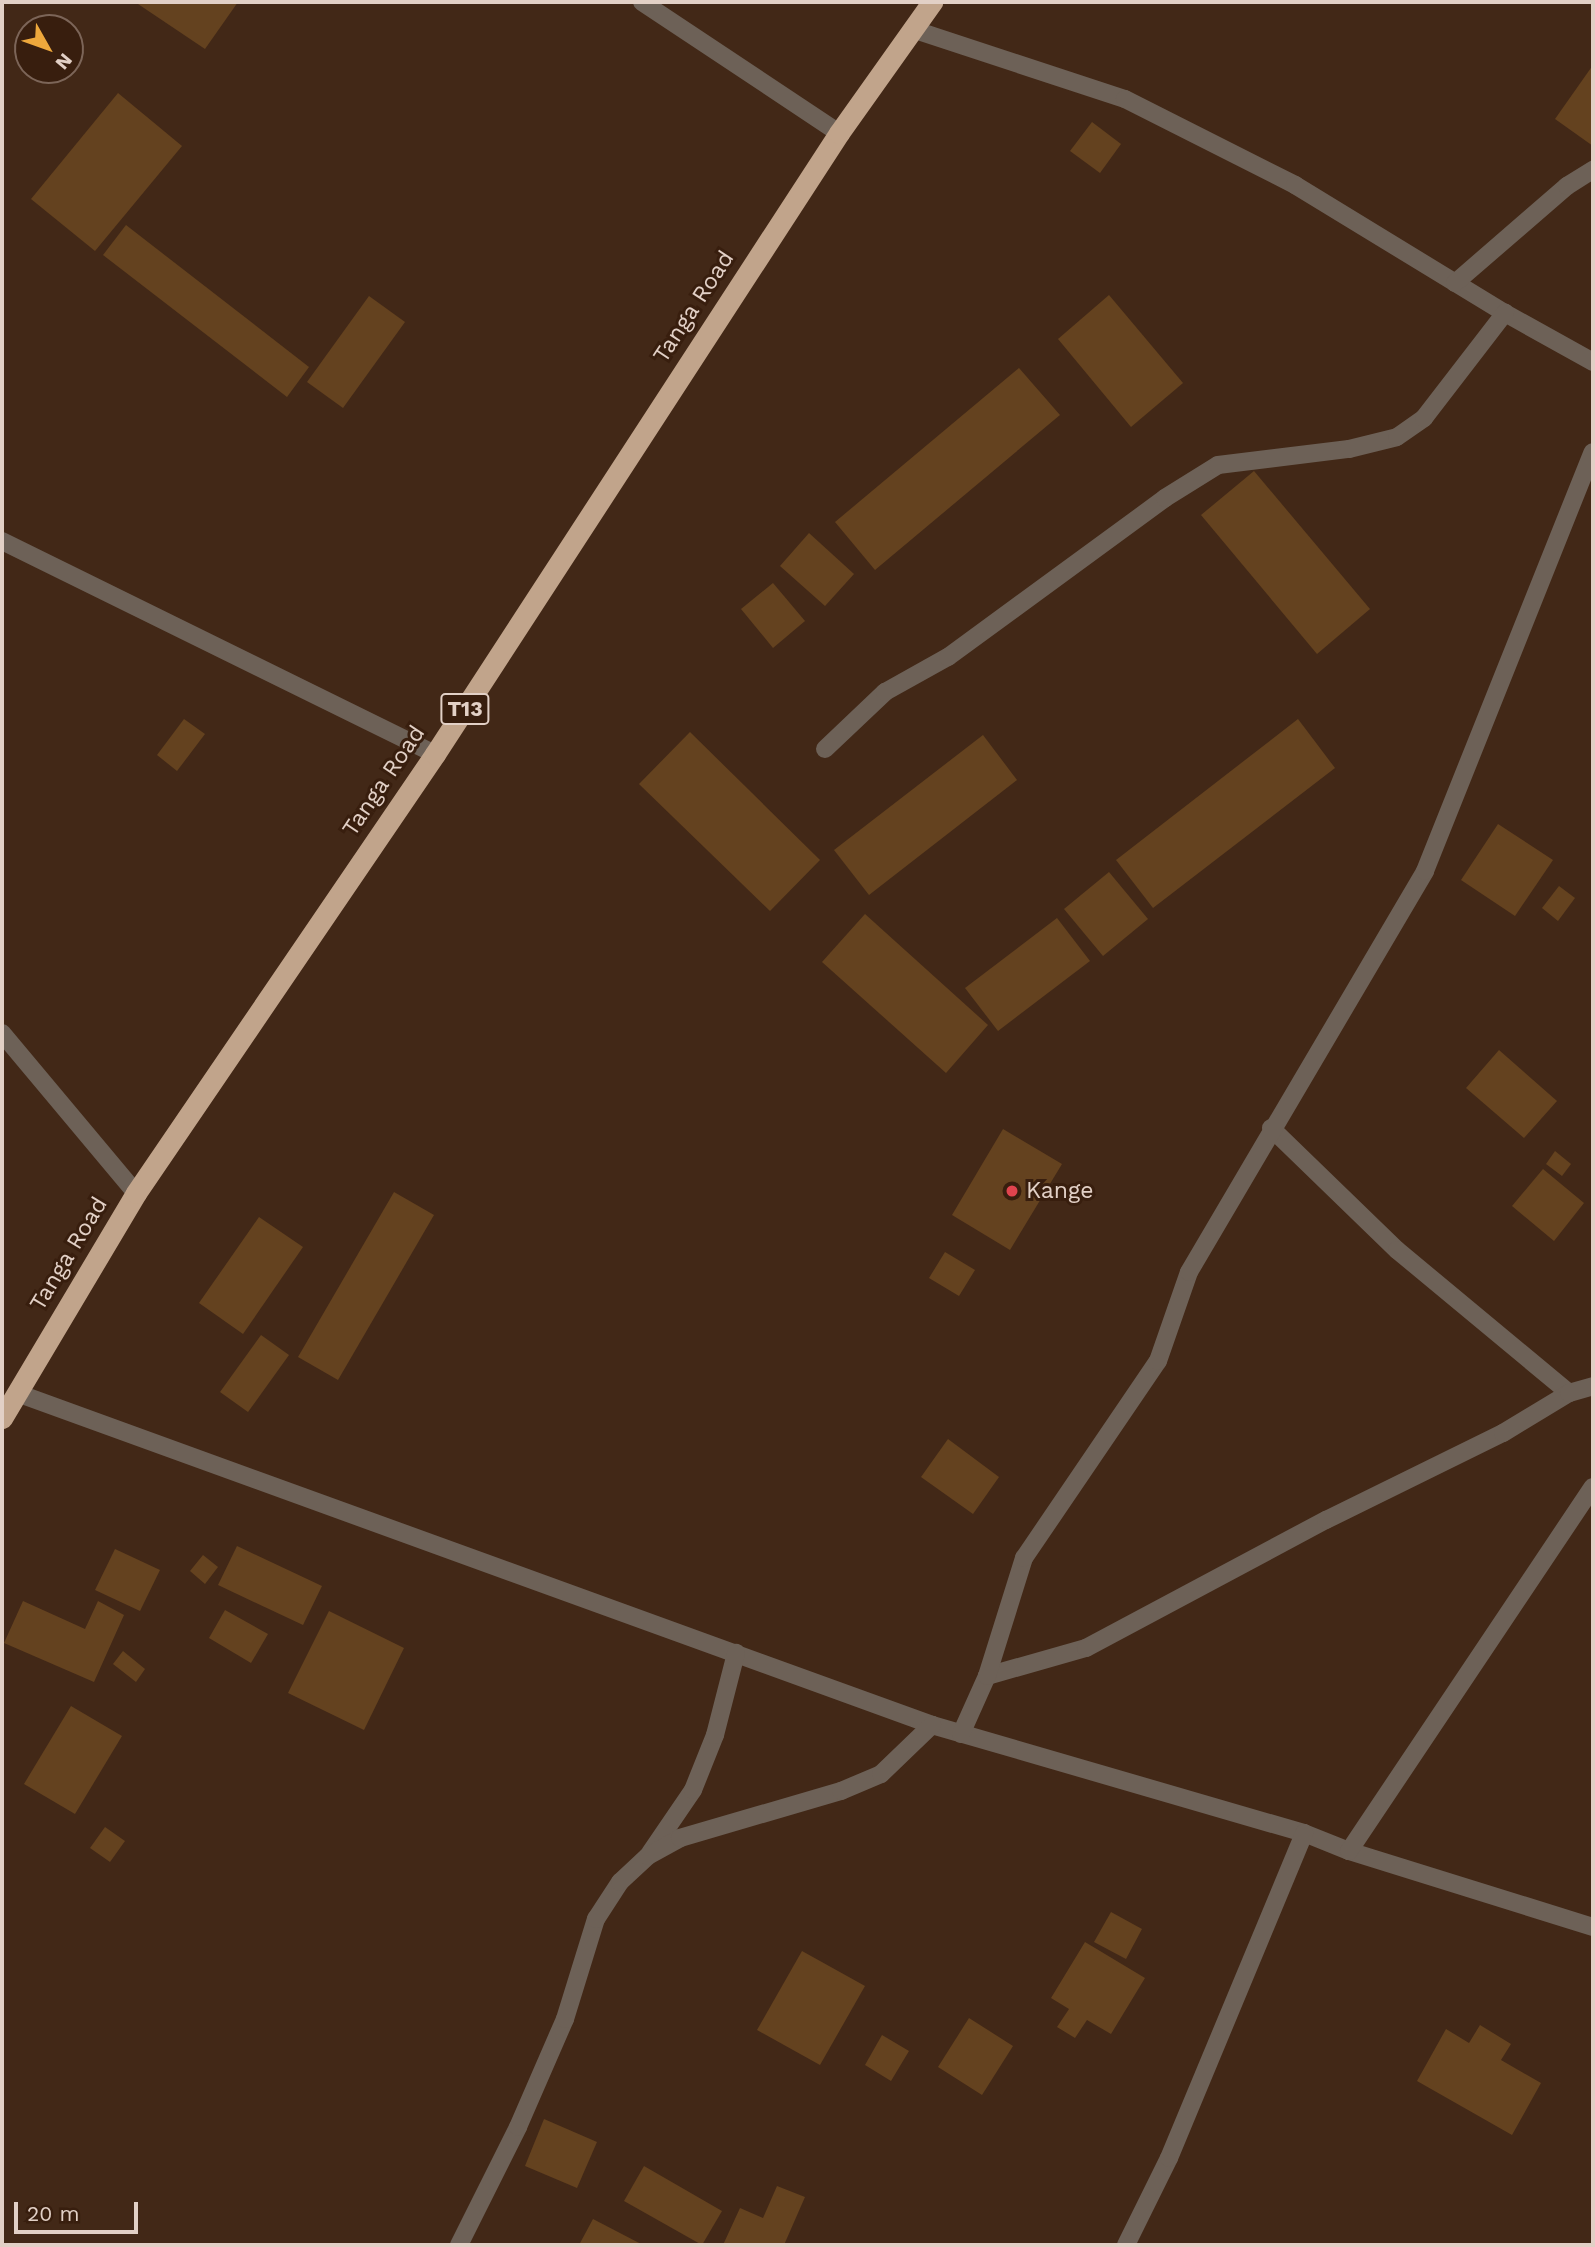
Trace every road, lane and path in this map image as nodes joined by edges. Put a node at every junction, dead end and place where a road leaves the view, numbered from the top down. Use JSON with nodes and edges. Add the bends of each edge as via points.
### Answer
{"nodes":[{"id":1,"x":642,"y":2,"type":"edge"},
{"id":2,"x":932,"y":2,"type":"edge"},
{"id":3,"x":912,"y":29,"type":"junction"},
{"id":4,"x":839,"y":133,"type":"junction"},
{"id":5,"x":1593,"y":170,"type":"edge"},
{"id":6,"x":1455,"y":283,"type":"junction"},
{"id":7,"x":1505,"y":313,"type":"junction"},
{"id":8,"x":1593,"y":362,"type":"edge"},
{"id":9,"x":1593,"y":453,"type":"edge"},
{"id":10,"x":2,"y":541,"type":"edge"},
{"id":11,"x":825,"y":749,"type":"dead end"},
{"id":12,"x":435,"y":754,"type":"junction"},
{"id":13,"x":2,"y":1033,"type":"edge"},
{"id":14,"x":1271,"y":1128,"type":"junction"},
{"id":15,"x":136,"y":1193,"type":"junction"},
{"id":16,"x":1593,"y":1386,"type":"edge"},
{"id":17,"x":17,"y":1393,"type":"junction"},
{"id":18,"x":1569,"y":1393,"type":"junction"},
{"id":19,"x":2,"y":1418,"type":"edge"},
{"id":20,"x":1593,"y":1487,"type":"edge"},
{"id":21,"x":736,"y":1653,"type":"junction"},
{"id":22,"x":988,"y":1676,"type":"junction"},
{"id":23,"x":932,"y":1725,"type":"junction"},
{"id":24,"x":961,"y":1734,"type":"junction"},
{"id":25,"x":1304,"y":1833,"type":"junction"},
{"id":26,"x":1349,"y":1851,"type":"junction"},
{"id":27,"x":648,"y":1856,"type":"junction"},
{"id":28,"x":1593,"y":1927,"type":"edge"},
{"id":29,"x":459,"y":2245,"type":"edge"},
{"id":30,"x":1126,"y":2245,"type":"edge"}],
"edges":[{"from":1,"to":4,"type":"street"},
{"from":2,"to":3,"type":"highway","name":"Tanga Road","number":"T13"},
{"from":3,"to":4,"type":"highway","name":"Tanga Road","number":"T13"},
{"from":3,"to":6,"type":"street","via":[[1125,99],[1295,185]]},
{"from":4,"to":12,"type":"highway","name":"Tanga Road","number":"T13"},
{"from":5,"to":6,"type":"street","via":[[1567,186]]},
{"from":6,"to":7,"type":"street"},
{"from":7,"to":8,"type":"street"},
{"from":7,"to":11,"type":"street","via":[[1424,418],[1397,437],[1349,449],[1218,465],[1165,498],[948,657],[886,692]]},
{"from":9,"to":14,"type":"street","via":[[1425,871]]},
{"from":10,"to":12,"type":"street"},
{"from":12,"to":15,"type":"highway","name":"Tanga Road","number":"T13"},
{"from":13,"to":15,"type":"street"},
{"from":14,"to":18,"type":"street","via":[[1397,1251]]},
{"from":14,"to":22,"type":"street","via":[[1189,1272],[1158,1361],[1024,1559]]},
{"from":15,"to":17,"type":"highway","name":"Tanga Road","number":"T13"},
{"from":16,"to":18,"type":"street"},
{"from":17,"to":19,"type":"highway","name":"Tanga Road","number":"T13"},
{"from":17,"to":21,"type":"street"},
{"from":18,"to":22,"type":"street","via":[[1503,1433],[1326,1520],[1086,1648]]},
{"from":20,"to":26,"type":"street"},
{"from":21,"to":23,"type":"street"},
{"from":21,"to":27,"type":"street","via":[[715,1735],[693,1790]]},
{"from":22,"to":24,"type":"street"},
{"from":23,"to":24,"type":"street"},
{"from":23,"to":27,"type":"street","via":[[881,1774],[841,1791],[680,1838]]},
{"from":24,"to":25,"type":"street"},
{"from":25,"to":26,"type":"street"},
{"from":25,"to":30,"type":"street","via":[[1168,2158]]},
{"from":26,"to":28,"type":"street"},
{"from":27,"to":29,"type":"street","via":[[620,1882],[596,1919],[565,2019],[519,2127]]}]}
